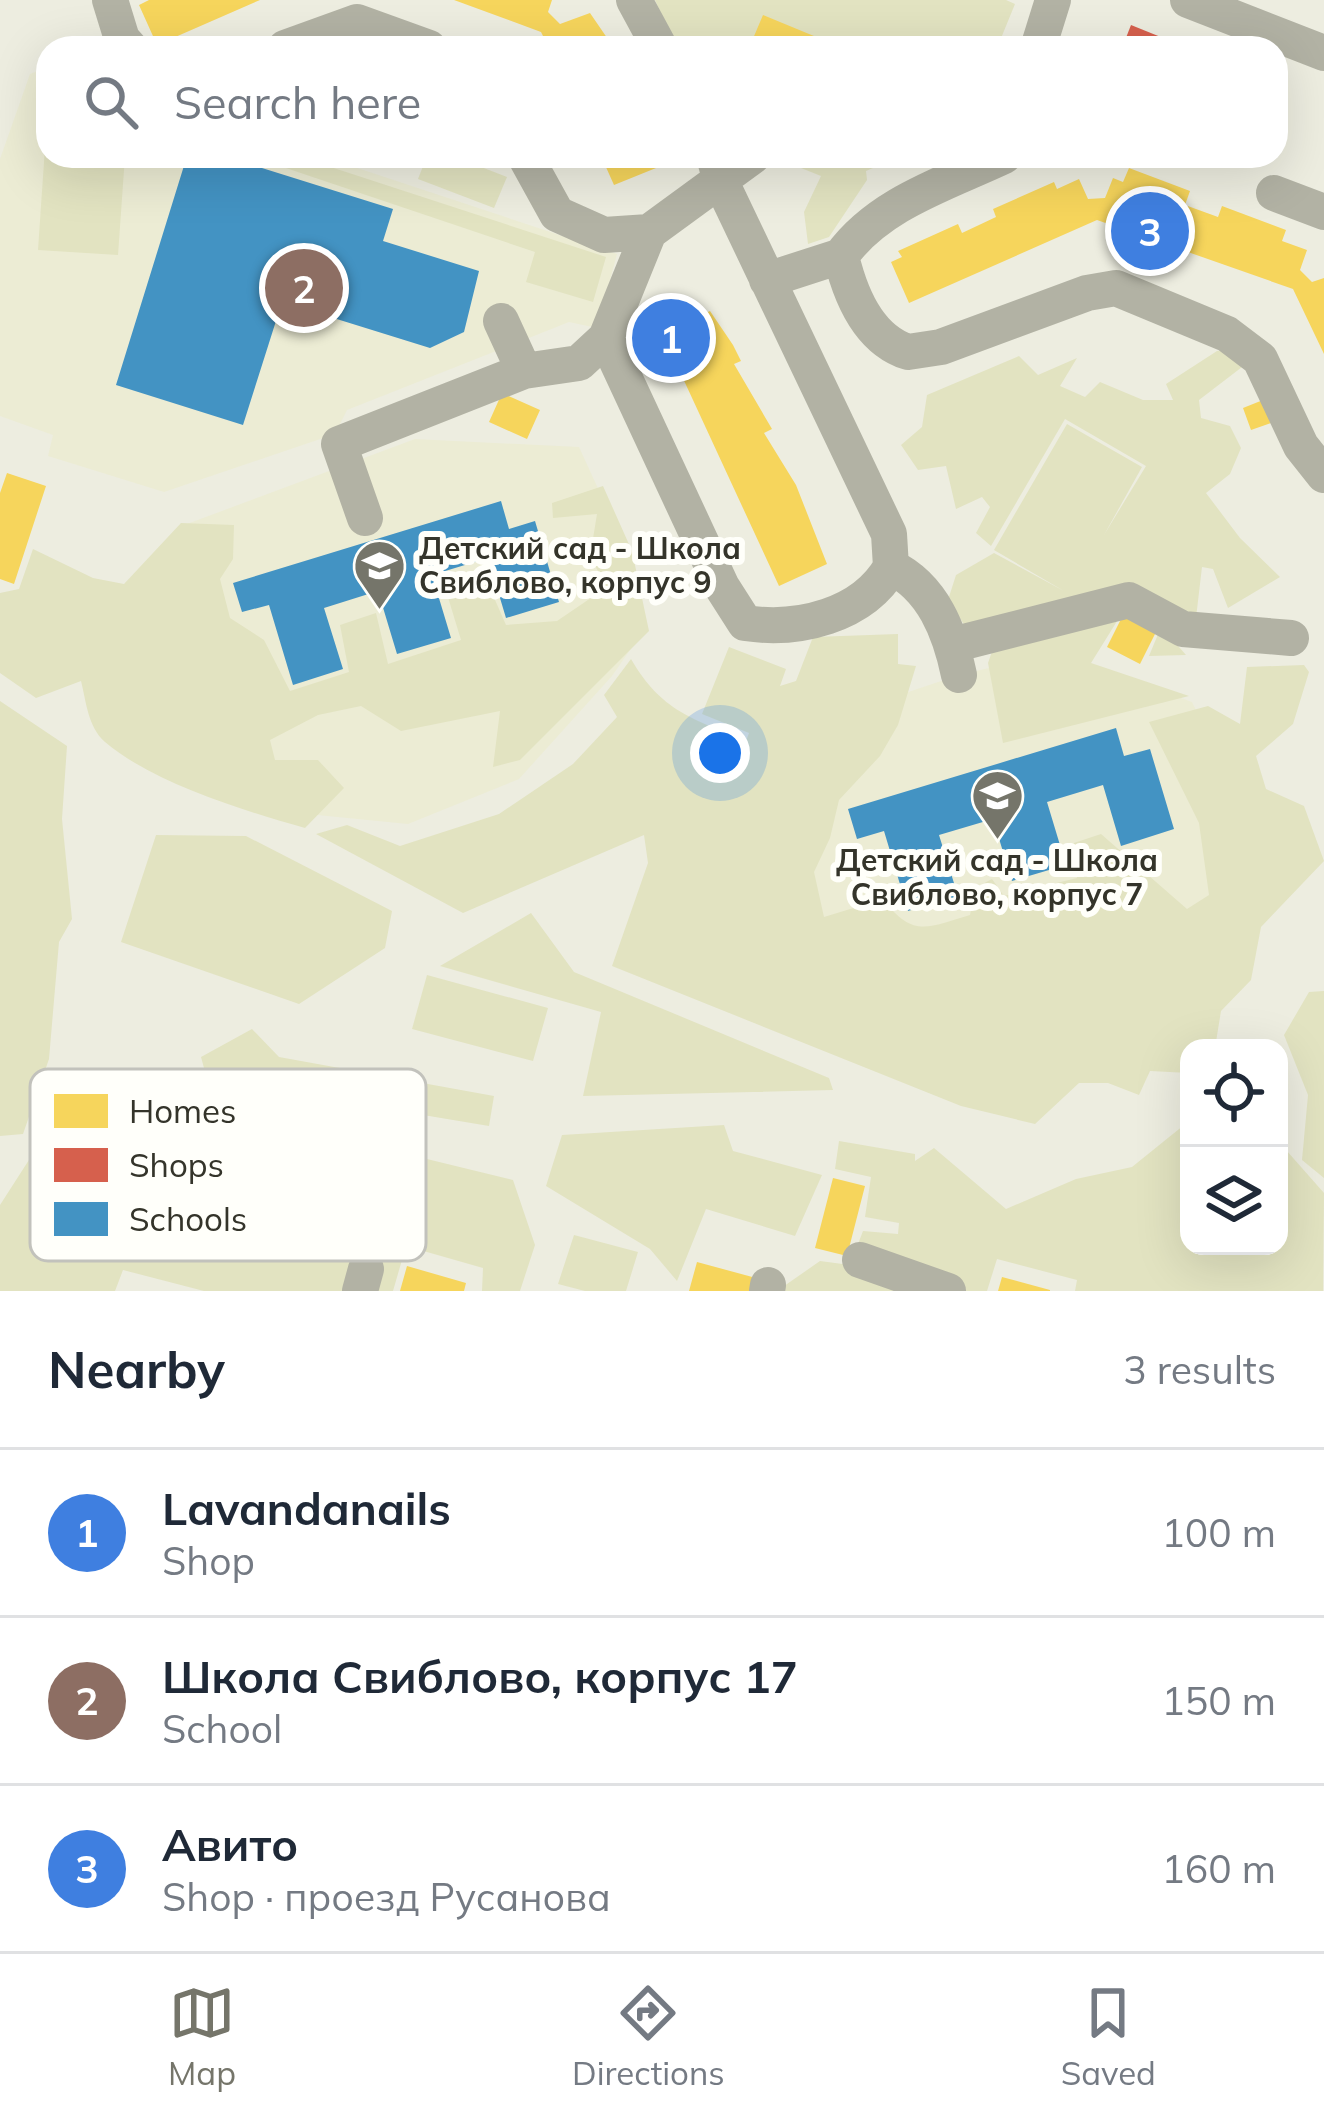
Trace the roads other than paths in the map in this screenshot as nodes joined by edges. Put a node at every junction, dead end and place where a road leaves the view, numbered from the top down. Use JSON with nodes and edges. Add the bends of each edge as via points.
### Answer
{"nodes":[{"id":1,"x":110,"y":0,"type":"edge"},
{"id":2,"x":634,"y":0,"type":"edge"},
{"id":3,"x":1053,"y":0,"type":"edge"},
{"id":4,"x":1188,"y":0,"type":"edge"},
{"id":5,"x":121,"y":36,"type":"edge"},
{"id":6,"x":318,"y":36,"type":"edge"},
{"id":7,"x":396,"y":36,"type":"edge"},
{"id":8,"x":654,"y":36,"type":"edge"},
{"id":9,"x":1042,"y":36,"type":"edge"},
{"id":10,"x":1280,"y":36,"type":"edge"},
{"id":11,"x":1288,"y":39,"type":"edge"},
{"id":12,"x":1324,"y":53,"type":"edge"},
{"id":13,"x":532,"y":168,"type":"edge"},
{"id":14,"x":979,"y":168,"type":"edge"},
{"id":15,"x":717,"y":169,"type":"edge"},
{"id":16,"x":1274,"y":193,"type":"dead end"},
{"id":17,"x":1324,"y":212,"type":"edge"},
{"id":18,"x":649,"y":232,"type":"junction"},
{"id":19,"x":841,"y":256,"type":"junction"},
{"id":20,"x":766,"y":280,"type":"junction"},
{"id":21,"x":501,"y":320,"type":"dead end"},
{"id":22,"x":606,"y":338,"type":"junction"},
{"id":23,"x":524,"y":371,"type":"junction"},
{"id":24,"x":1324,"y":475,"type":"edge"},
{"id":25,"x":364,"y":518,"type":"dead end"},
{"id":26,"x":891,"y":567,"type":"junction"},
{"id":27,"x":1291,"y":638,"type":"dead end"},
{"id":28,"x":860,"y":1260,"type":"dead end"},
{"id":29,"x":948,"y":1291,"type":"edge"}],
"edges":[{"from":1,"to":5,"type":"street"},
{"from":2,"to":8,"type":"street"},
{"from":3,"to":9,"type":"street"},
{"from":4,"to":10,"type":"street"},
{"from":6,"to":7,"type":"street","via":[[357,22]]},
{"from":11,"to":12,"type":"street"},
{"from":13,"to":18,"type":"street","via":[[557,214],[604,235]]},
{"from":14,"to":19,"type":"street","via":[[884,213]]},
{"from":15,"to":18,"type":"street"},
{"from":15,"to":20,"type":"street"},
{"from":16,"to":17,"type":"street"},
{"from":18,"to":22,"type":"street"},
{"from":19,"to":20,"type":"street"},
{"from":19,"to":24,"type":"street","via":[[874,331],[908,352],[1116,288],[1227,334],[1260,358],[1301,446]]},
{"from":20,"to":26,"type":"street","via":[[889,534]]},
{"from":21,"to":23,"type":"street"},
{"from":22,"to":23,"type":"street","via":[[579,363]]},
{"from":22,"to":26,"type":"street","via":[[745,623],[808,623],[867,598]]},
{"from":23,"to":25,"type":"street","via":[[339,444]]},
{"from":26,"to":27,"type":"street","via":[[910,576],[948,627],[956,660],[1129,600],[1183,629]]},
{"from":28,"to":29,"type":"street"}]}
